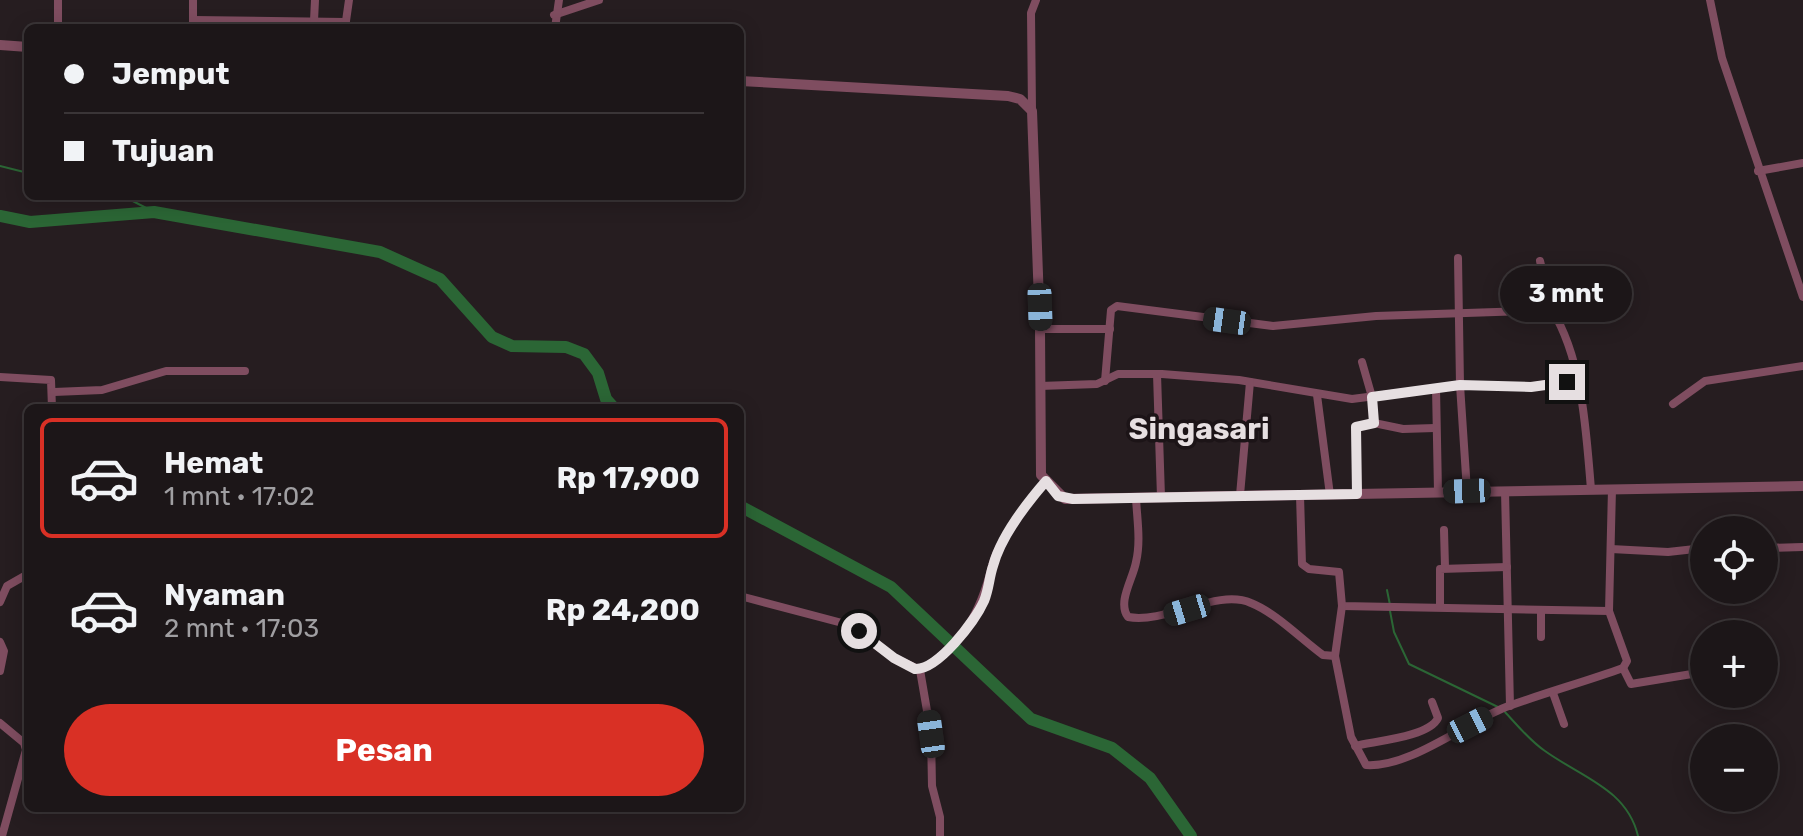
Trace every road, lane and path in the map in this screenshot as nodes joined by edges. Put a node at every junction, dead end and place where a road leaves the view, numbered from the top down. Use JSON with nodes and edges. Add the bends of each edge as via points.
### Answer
{"nodes":[{"id":1,"x":58,"y":0,"type":"edge"},
{"id":2,"x":193,"y":0,"type":"edge"},
{"id":3,"x":315,"y":0,"type":"edge"},
{"id":4,"x":349,"y":0,"type":"edge"},
{"id":5,"x":559,"y":0,"type":"edge"},
{"id":6,"x":599,"y":0,"type":"edge"},
{"id":7,"x":1036,"y":0,"type":"edge"},
{"id":8,"x":1710,"y":0,"type":"edge"},
{"id":9,"x":554,"y":15,"type":"junction"},
{"id":10,"x":314,"y":21,"type":"junction"},
{"id":11,"x":58,"y":24,"type":"edge"},
{"id":12,"x":193,"y":24,"type":"edge"},
{"id":13,"x":337,"y":24,"type":"edge"},
{"id":14,"x":345,"y":24,"type":"edge"},
{"id":15,"x":555,"y":24,"type":"edge"},
{"id":16,"x":0,"y":45,"type":"edge"},
{"id":17,"x":24,"y":47,"type":"edge"},
{"id":18,"x":744,"y":81,"type":"edge"},
{"id":19,"x":1032,"y":111,"type":"junction"},
{"id":20,"x":1803,"y":163,"type":"edge"},
{"id":21,"x":1758,"y":171,"type":"junction"},
{"id":22,"x":1458,"y":258,"type":"dead end"},
{"id":23,"x":1540,"y":261,"type":"dead end"},
{"id":24,"x":1803,"y":297,"type":"edge"},
{"id":25,"x":1552,"y":310,"type":"junction"},
{"id":26,"x":1459,"y":314,"type":"junction"},
{"id":27,"x":1040,"y":329,"type":"junction"},
{"id":28,"x":1110,"y":329,"type":"junction"},
{"id":29,"x":1362,"y":362,"type":"dead end"},
{"id":30,"x":1803,"y":366,"type":"edge"},
{"id":31,"x":245,"y":371,"type":"dead end"},
{"id":32,"x":1157,"y":374,"type":"junction"},
{"id":33,"x":0,"y":377,"type":"edge"},
{"id":34,"x":1577,"y":378,"type":"junction"},
{"id":35,"x":1105,"y":381,"type":"junction"},
{"id":36,"x":1250,"y":382,"type":"junction"},
{"id":37,"x":1460,"y":385,"type":"junction"},
{"id":38,"x":1040,"y":386,"type":"junction"},
{"id":39,"x":1436,"y":388,"type":"junction"},
{"id":40,"x":54,"y":392,"type":"junction"},
{"id":41,"x":1317,"y":395,"type":"junction"},
{"id":42,"x":1372,"y":397,"type":"junction"},
{"id":43,"x":52,"y":404,"type":"edge"},
{"id":44,"x":1673,"y":404,"type":"dead end"},
{"id":45,"x":1374,"y":423,"type":"junction"},
{"id":46,"x":1435,"y":428,"type":"junction"},
{"id":47,"x":1046,"y":481,"type":"junction"},
{"id":48,"x":1803,"y":486,"type":"edge"},
{"id":49,"x":1591,"y":489,"type":"junction"},
{"id":50,"x":1612,"y":489,"type":"junction"},
{"id":51,"x":1467,"y":491,"type":"junction"},
{"id":52,"x":1505,"y":491,"type":"junction"},
{"id":53,"x":1438,"y":492,"type":"junction"},
{"id":54,"x":1357,"y":494,"type":"junction"},
{"id":55,"x":1240,"y":495,"type":"junction"},
{"id":56,"x":1300,"y":495,"type":"junction"},
{"id":57,"x":1330,"y":495,"type":"junction"},
{"id":58,"x":1161,"y":497,"type":"junction"},
{"id":59,"x":1136,"y":498,"type":"junction"},
{"id":60,"x":1444,"y":530,"type":"dead end"},
{"id":61,"x":1803,"y":547,"type":"edge"},
{"id":62,"x":1778,"y":548,"type":"edge"},
{"id":63,"x":1611,"y":549,"type":"junction"},
{"id":64,"x":1690,"y":550,"type":"edge"},
{"id":65,"x":1445,"y":567,"type":"junction"},
{"id":66,"x":1507,"y":567,"type":"junction"},
{"id":67,"x":24,"y":576,"type":"edge"},
{"id":68,"x":744,"y":597,"type":"edge"},
{"id":69,"x":0,"y":602,"type":"edge"},
{"id":70,"x":1342,"y":606,"type":"junction"},
{"id":71,"x":1440,"y":607,"type":"junction"},
{"id":72,"x":1507,"y":609,"type":"junction"},
{"id":73,"x":1541,"y":610,"type":"junction"},
{"id":74,"x":1609,"y":611,"type":"junction"},
{"id":75,"x":1541,"y":637,"type":"dead end"},
{"id":76,"x":0,"y":642,"type":"edge"},
{"id":77,"x":1335,"y":656,"type":"junction"},
{"id":78,"x":1623,"y":668,"type":"junction"},
{"id":79,"x":920,"y":670,"type":"junction"},
{"id":80,"x":0,"y":671,"type":"edge"},
{"id":81,"x":1690,"y":674,"type":"edge"},
{"id":82,"x":1553,"y":693,"type":"junction"},
{"id":83,"x":1432,"y":702,"type":"dead end"},
{"id":84,"x":1503,"y":709,"type":"junction"},
{"id":85,"x":0,"y":723,"type":"edge"},
{"id":86,"x":1564,"y":724,"type":"dead end"},
{"id":87,"x":24,"y":743,"type":"edge"},
{"id":88,"x":1355,"y":746,"type":"junction"},
{"id":89,"x":24,"y":757,"type":"edge"},
{"id":90,"x":2,"y":836,"type":"edge"},
{"id":91,"x":940,"y":836,"type":"edge"}],
"edges":[{"from":1,"to":11,"type":"street"},
{"from":2,"to":12,"type":"street"},
{"from":3,"to":10,"type":"street"},
{"from":4,"to":14,"type":"street"},
{"from":5,"to":9,"type":"street"},
{"from":6,"to":9,"type":"street"},
{"from":7,"to":19,"type":"street","via":[[1031,13]]},
{"from":8,"to":21,"type":"street","via":[[1718,44]]},
{"from":9,"to":15,"type":"street"},
{"from":10,"to":12,"type":"street"},
{"from":10,"to":13,"type":"street"},
{"from":16,"to":17,"type":"street"},
{"from":18,"to":19,"type":"street","via":[[1008,96]]},
{"from":19,"to":27,"type":"street"},
{"from":20,"to":21,"type":"street"},
{"from":21,"to":24,"type":"street"},
{"from":22,"to":26,"type":"street"},
{"from":23,"to":25,"type":"street"},
{"from":25,"to":26,"type":"street"},
{"from":25,"to":34,"type":"street"},
{"from":26,"to":28,"type":"street","via":[[1273,326],[1117,306],[1111,310]]},
{"from":26,"to":37,"type":"street"},
{"from":27,"to":28,"type":"street"},
{"from":27,"to":38,"type":"street"},
{"from":28,"to":35,"type":"street"},
{"from":29,"to":42,"type":"street"},
{"from":30,"to":44,"type":"street","via":[[1705,381]]},
{"from":31,"to":40,"type":"street","via":[[166,371],[102,390]]},
{"from":32,"to":35,"type":"street","via":[[1118,374]]},
{"from":32,"to":36,"type":"street"},
{"from":32,"to":58,"type":"street"},
{"from":33,"to":40,"type":"street","via":[[46,378]]},
{"from":34,"to":37,"type":"street","via":[[1531,387]]},
{"from":34,"to":49,"type":"street"},
{"from":35,"to":38,"type":"street"},
{"from":36,"to":41,"type":"street"},
{"from":36,"to":55,"type":"street"},
{"from":37,"to":39,"type":"street"},
{"from":37,"to":51,"type":"street"},
{"from":38,"to":47,"type":"street","via":[[1041,475]]},
{"from":39,"to":42,"type":"street"},
{"from":39,"to":46,"type":"street"},
{"from":40,"to":43,"type":"street"},
{"from":41,"to":42,"type":"street"},
{"from":41,"to":57,"type":"street"},
{"from":42,"to":45,"type":"street"},
{"from":45,"to":46,"type":"street"},
{"from":45,"to":54,"type":"street","via":[[1356,427]]},
{"from":46,"to":53,"type":"street"},
{"from":47,"to":59,"type":"street","via":[[1065,499]]},
{"from":47,"to":79,"type":"street","via":[[992,566],[984,601],[940,657]]},
{"from":48,"to":50,"type":"street"},
{"from":49,"to":50,"type":"street"},
{"from":49,"to":52,"type":"street"},
{"from":50,"to":63,"type":"street"},
{"from":51,"to":52,"type":"street"},
{"from":51,"to":53,"type":"street"},
{"from":52,"to":66,"type":"street"},
{"from":53,"to":54,"type":"street"},
{"from":54,"to":57,"type":"street"},
{"from":55,"to":56,"type":"street"},
{"from":55,"to":58,"type":"street"},
{"from":56,"to":57,"type":"street"},
{"from":56,"to":70,"type":"street","via":[[1302,564],[1339,572]]},
{"from":58,"to":59,"type":"street"},
{"from":59,"to":77,"type":"street","via":[[1138,539],[1125,599],[1128,617],[1149,619],[1222,601],[1246,601],[1323,655]]},
{"from":60,"to":65,"type":"street"},
{"from":61,"to":62,"type":"street"},
{"from":63,"to":64,"type":"street"},
{"from":63,"to":74,"type":"street"},
{"from":65,"to":66,"type":"street"},
{"from":65,"to":71,"type":"street","via":[[1439,571]]},
{"from":66,"to":72,"type":"street"},
{"from":67,"to":69,"type":"street","via":[[7,586]]},
{"from":68,"to":79,"type":"street","via":[[846,624]]},
{"from":70,"to":71,"type":"street"},
{"from":70,"to":77,"type":"street"},
{"from":71,"to":72,"type":"street"},
{"from":72,"to":73,"type":"street"},
{"from":72,"to":84,"type":"street"},
{"from":73,"to":74,"type":"street"},
{"from":73,"to":75,"type":"street"},
{"from":74,"to":78,"type":"street","via":[[1627,661]]},
{"from":76,"to":80,"type":"street"},
{"from":77,"to":88,"type":"street"},
{"from":78,"to":81,"type":"street","via":[[1631,684]]},
{"from":78,"to":82,"type":"street"},
{"from":79,"to":91,"type":"street"},
{"from":82,"to":84,"type":"street"},
{"from":82,"to":86,"type":"street"},
{"from":83,"to":88,"type":"street","via":[[1438,718],[1433,725]]},
{"from":84,"to":88,"type":"street","via":[[1382,764],[1366,765]]},
{"from":85,"to":87,"type":"street"},
{"from":89,"to":90,"type":"street"}]}
